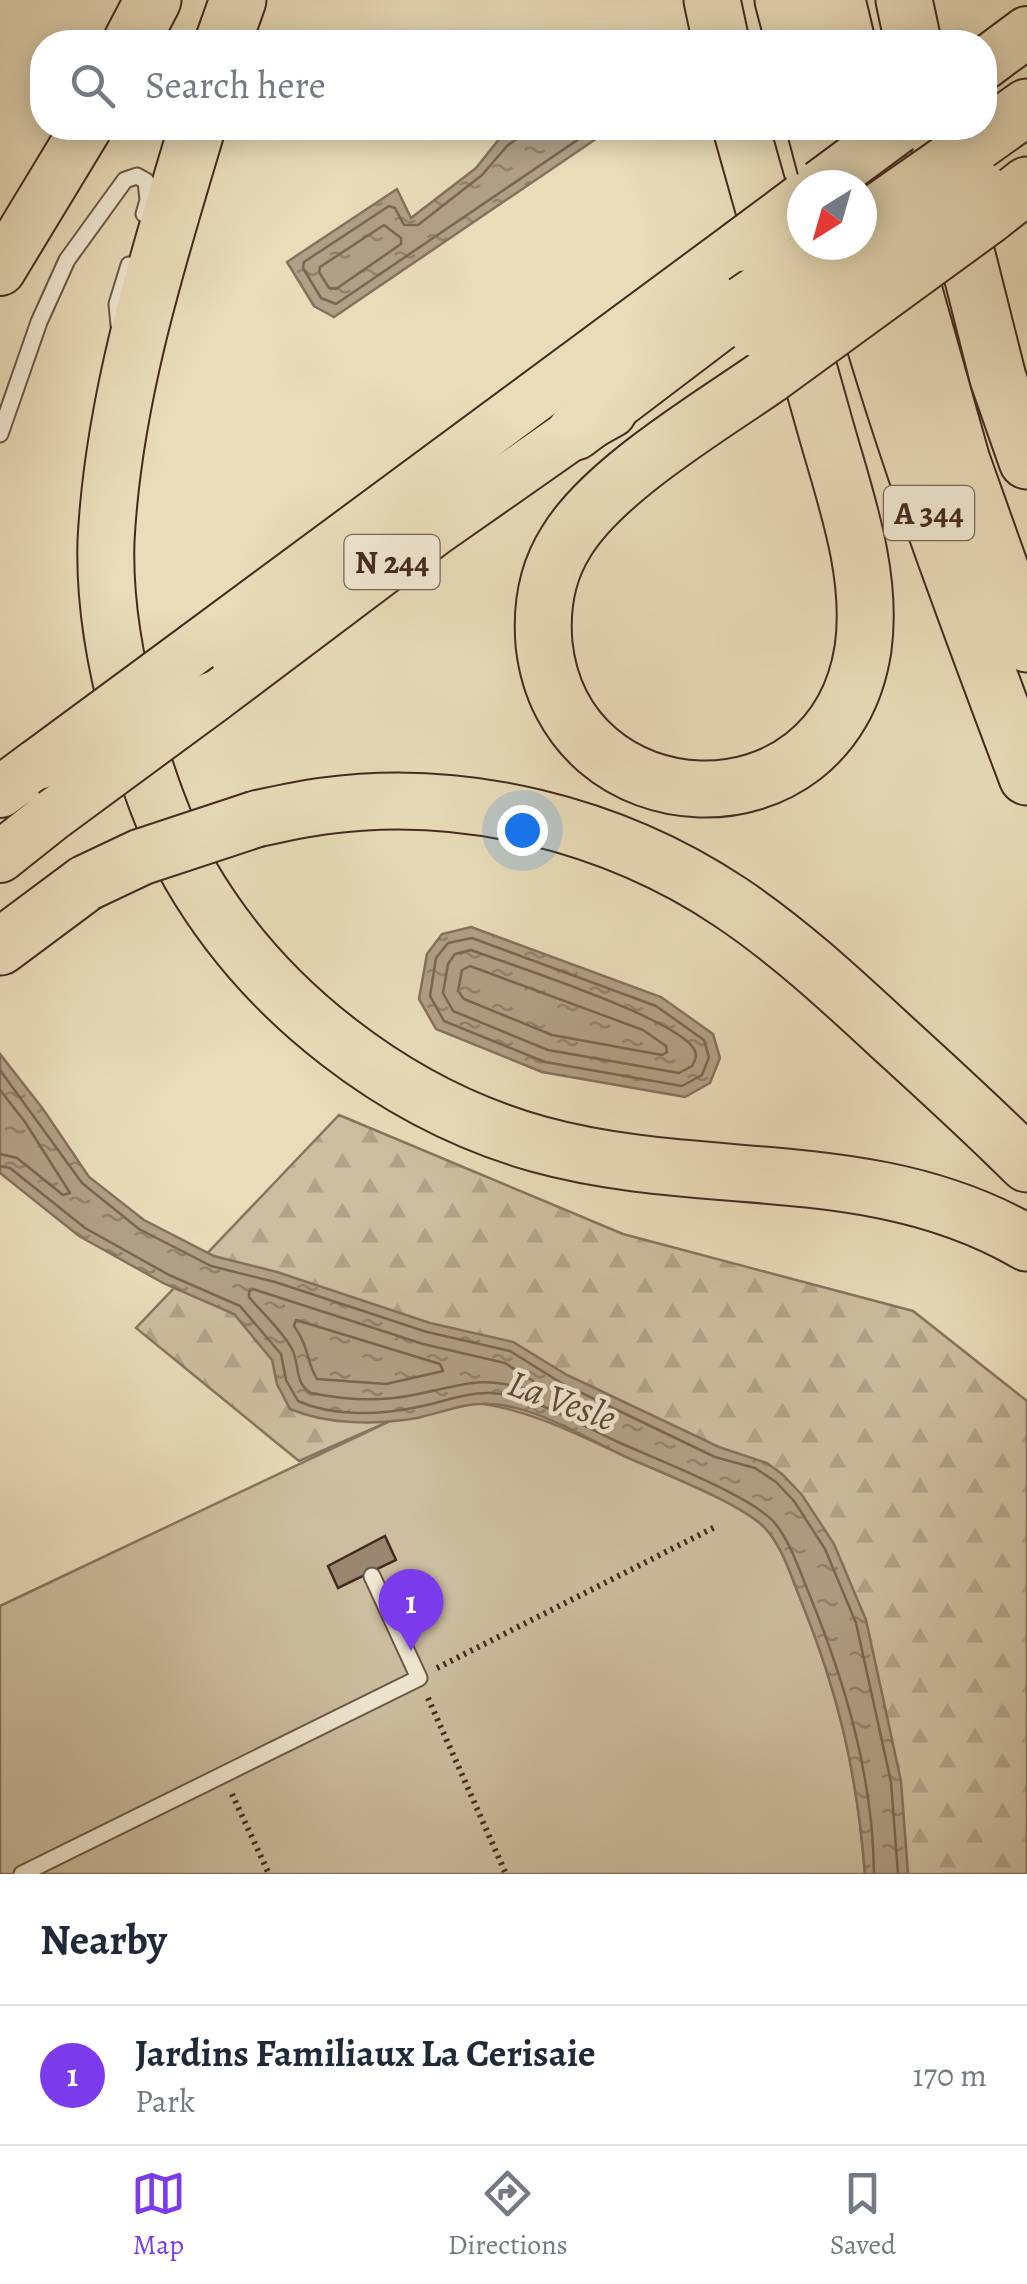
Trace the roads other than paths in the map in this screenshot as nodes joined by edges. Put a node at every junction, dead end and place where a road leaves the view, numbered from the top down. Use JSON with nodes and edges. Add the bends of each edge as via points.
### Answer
{"nodes":[{"id":1,"x":153,"y":0,"type":"edge"},
{"id":2,"x":170,"y":0,"type":"edge"},
{"id":3,"x":238,"y":0,"type":"edge"},
{"id":4,"x":712,"y":0,"type":"edge"},
{"id":5,"x":783,"y":0,"type":"edge"},
{"id":6,"x":838,"y":0,"type":"edge"},
{"id":7,"x":904,"y":0,"type":"edge"},
{"id":8,"x":137,"y":30,"type":"edge"},
{"id":9,"x":150,"y":30,"type":"edge"},
{"id":10,"x":227,"y":30,"type":"edge"},
{"id":11,"x":719,"y":30,"type":"edge"},
{"id":12,"x":791,"y":30,"type":"edge"},
{"id":13,"x":844,"y":30,"type":"edge"},
{"id":14,"x":910,"y":30,"type":"edge"},
{"id":15,"x":1027,"y":32,"type":"edge"},
{"id":16,"x":997,"y":54,"type":"edge"},
{"id":17,"x":1027,"y":108,"type":"edge"},
{"id":18,"x":79,"y":140,"type":"edge"},
{"id":19,"x":194,"y":140,"type":"edge"},
{"id":20,"x":744,"y":140,"type":"edge"},
{"id":21,"x":818,"y":140,"type":"edge"},
{"id":22,"x":871,"y":140,"type":"edge"},
{"id":23,"x":882,"y":140,"type":"edge"},
{"id":24,"x":1027,"y":155,"type":"edge"},
{"id":25,"x":826,"y":170,"type":"edge"},
{"id":26,"x":841,"y":170,"type":"edge"},
{"id":27,"x":980,"y":173,"type":"edge"},
{"id":28,"x":787,"y":210,"type":"edge"},
{"id":29,"x":877,"y":217,"type":"edge"},
{"id":30,"x":138,"y":235,"type":"dead end"},
{"id":31,"x":132,"y":252,"type":"dead end"},
{"id":32,"x":818,"y":260,"type":"edge"},
{"id":33,"x":850,"y":260,"type":"edge"},
{"id":34,"x":0,"y":270,"type":"edge"},
{"id":35,"x":756,"y":336,"type":"junction"},
{"id":36,"x":136,"y":349,"type":"junction"},
{"id":37,"x":575,"y":432,"type":"joint"},
{"id":38,"x":0,"y":434,"type":"edge"},
{"id":39,"x":1027,"y":461,"type":"edge"},
{"id":40,"x":1027,"y":644,"type":"edge"},
{"id":41,"x":1027,"y":776,"type":"edge"},
{"id":42,"x":19,"y":778,"type":"edge"},
{"id":43,"x":0,"y":857,"type":"edge"},
{"id":44,"x":86,"y":883,"type":"junction"},
{"id":45,"x":0,"y":935,"type":"edge"},
{"id":46,"x":0,"y":947,"type":"edge"},
{"id":47,"x":1027,"y":1164,"type":"edge"},
{"id":48,"x":1027,"y":1243,"type":"edge"},
{"id":49,"x":372,"y":1576,"type":"dead end"},
{"id":50,"x":22,"y":1874,"type":"edge"}],
"edges":[{"from":1,"to":8,"type":"highway"},
{"from":2,"to":9,"type":"highway"},
{"from":3,"to":10,"type":"highway"},
{"from":4,"to":11,"type":"highway"},
{"from":5,"to":12,"type":"highway"},
{"from":6,"to":13,"type":"highway"},
{"from":7,"to":14,"type":"highway"},
{"from":15,"to":16,"type":"highway"},
{"from":17,"to":27,"type":"highway"},
{"from":18,"to":34,"type":"highway"},
{"from":19,"to":36,"type":"highway"},
{"from":20,"to":35,"type":"highway","via":[[857,548],[866,620],[846,702],[800,758],[741,787],[666,786],[611,758],[566,711],[550,674],[543,611],[552,567],[567,539]]},
{"from":21,"to":25,"type":"highway"},
{"from":22,"to":40,"type":"highway","number":"A 344","via":[[962,461]]},
{"from":23,"to":26,"type":"highway","bridge":true},
{"from":24,"to":27,"type":"highway"},
{"from":27,"to":29,"type":"highway","bridge":true},
{"from":27,"to":35,"type":"highway","bridge":true},
{"from":27,"to":39,"type":"highway","via":[[998,378]]},
{"from":28,"to":42,"type":"highway","bridge":true},
{"from":30,"to":38,"type":"lane","via":[[148,200],[146,181],[137,176],[125,180],[67,260]]},
{"from":31,"to":36,"type":"lane","via":[[117,304],[119,325]]},
{"from":32,"to":35,"type":"highway","bridge":true},
{"from":33,"to":41,"type":"highway","number":"A 344","via":[[930,518]]},
{"from":35,"to":37,"type":"highway"},
{"from":36,"to":48,"type":"highway","via":[[106,544],[110,631],[121,686],[149,786],[190,874],[273,982],[350,1051],[488,1127],[538,1144],[645,1164],[887,1188],[965,1212]]},
{"from":37,"to":43,"type":"highway","number":"N 244","bridge":true},
{"from":44,"to":45,"type":"highway"},
{"from":44,"to":46,"type":"highway"},
{"from":44,"to":47,"type":"highway","bridge":true,"via":[[174,844],[256,818],[324,806],[432,803],[560,822],[619,844],[729,901],[830,980]]},
{"from":49,"to":50,"type":"lane","via":[[419,1678]]}]}
